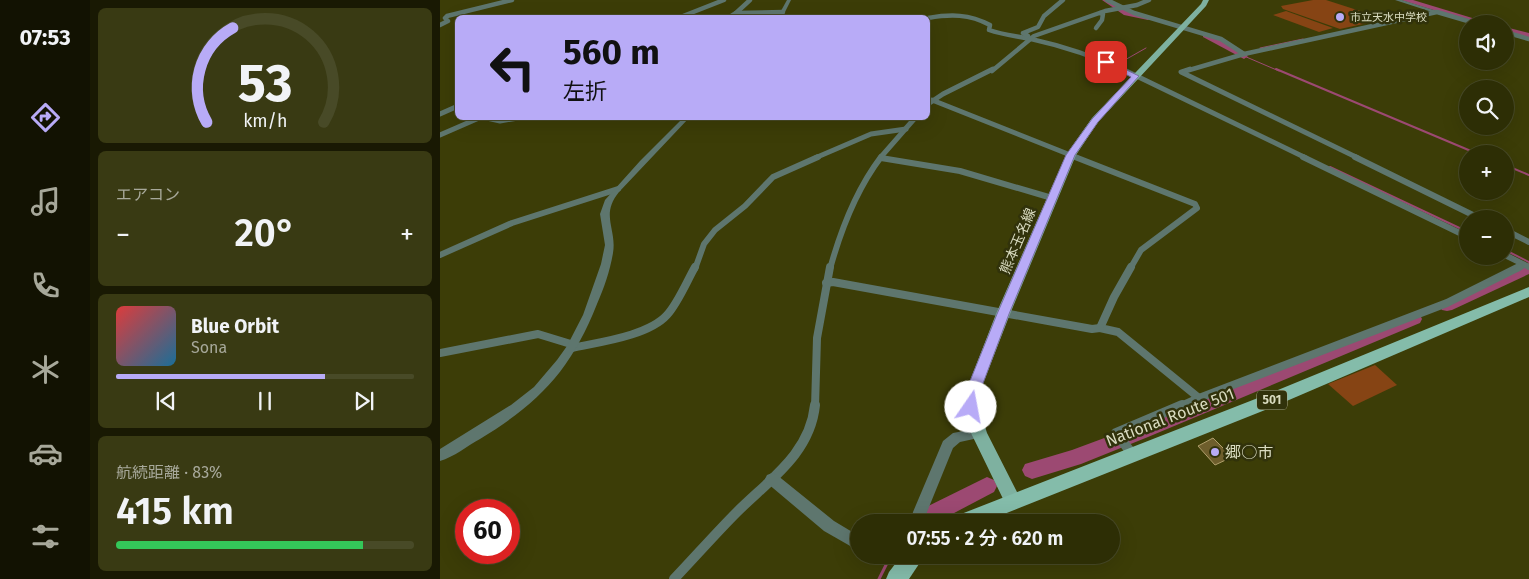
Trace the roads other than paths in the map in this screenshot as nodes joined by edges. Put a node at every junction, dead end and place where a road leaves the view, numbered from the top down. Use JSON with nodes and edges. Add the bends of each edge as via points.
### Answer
{"nodes":[{"id":1,"x":512,"y":0,"type":"edge"},
{"id":2,"x":724,"y":0,"type":"edge"},
{"id":3,"x":750,"y":0,"type":"edge"},
{"id":4,"x":789,"y":0,"type":"edge"},
{"id":5,"x":1063,"y":0,"type":"edge"},
{"id":6,"x":1107,"y":0,"type":"edge"},
{"id":7,"x":1149,"y":0,"type":"edge"},
{"id":8,"x":1206,"y":0,"type":"edge"},
{"id":9,"x":1397,"y":0,"type":"edge"},
{"id":10,"x":1118,"y":8,"type":"junction"},
{"id":11,"x":784,"y":12,"type":"junction"},
{"id":12,"x":1437,"y":12,"type":"junction"},
{"id":13,"x":736,"y":13,"type":"junction"},
{"id":14,"x":1100,"y":13,"type":"junction"},
{"id":15,"x":686,"y":15,"type":"edge"},
{"id":16,"x":733,"y":15,"type":"edge"},
{"id":17,"x":782,"y":15,"type":"edge"},
{"id":18,"x":930,"y":18,"type":"edge"},
{"id":19,"x":1459,"y":18,"type":"edge"},
{"id":20,"x":440,"y":25,"type":"edge"},
{"id":21,"x":1181,"y":27,"type":"junction"},
{"id":22,"x":1096,"y":28,"type":"dead end"},
{"id":23,"x":1514,"y":35,"type":"edge"},
{"id":24,"x":1033,"y":38,"type":"junction"},
{"id":25,"x":1529,"y":39,"type":"edge"},
{"id":26,"x":1241,"y":54,"type":"junction"},
{"id":27,"x":1138,"y":74,"type":"junction"},
{"id":28,"x":930,"y":101,"type":"edge"},
{"id":29,"x":930,"y":101,"type":"edge"},
{"id":30,"x":455,"y":107,"type":"edge"},
{"id":31,"x":455,"y":112,"type":"edge"},
{"id":32,"x":440,"y":114,"type":"edge"},
{"id":33,"x":474,"y":120,"type":"edge"},
{"id":34,"x":684,"y":120,"type":"edge"},
{"id":35,"x":913,"y":120,"type":"edge"},
{"id":36,"x":906,"y":129,"type":"junction"},
{"id":37,"x":440,"y":135,"type":"edge"},
{"id":38,"x":1070,"y":155,"type":"junction"},
{"id":39,"x":881,"y":158,"type":"junction"},
{"id":40,"x":618,"y":189,"type":"junction"},
{"id":41,"x":1052,"y":198,"type":"junction"},
{"id":42,"x":1463,"y":210,"type":"edge"},
{"id":43,"x":1459,"y":233,"type":"edge"},
{"id":44,"x":1514,"y":234,"type":"edge"},
{"id":45,"x":1529,"y":242,"type":"edge"},
{"id":46,"x":440,"y":256,"type":"edge"},
{"id":47,"x":1514,"y":260,"type":"edge"},
{"id":48,"x":1526,"y":266,"type":"edge"},
{"id":49,"x":826,"y":283,"type":"junction"},
{"id":50,"x":1529,"y":292,"type":"edge"},
{"id":51,"x":1003,"y":314,"type":"junction"},
{"id":52,"x":1100,"y":328,"type":"junction"},
{"id":53,"x":573,"y":347,"type":"junction"},
{"id":54,"x":440,"y":353,"type":"edge"},
{"id":55,"x":1199,"y":398,"type":"junction"},
{"id":56,"x":978,"y":432,"type":"junction"},
{"id":57,"x":440,"y":456,"type":"edge"},
{"id":58,"x":1133,"y":456,"type":"junction"},
{"id":59,"x":772,"y":479,"type":"junction"},
{"id":60,"x":1013,"y":502,"type":"junction"},
{"id":61,"x":920,"y":514,"type":"edge"},
{"id":62,"x":983,"y":514,"type":"edge"},
{"id":63,"x":850,"y":539,"type":"edge"},
{"id":64,"x":908,"y":564,"type":"edge"},
{"id":65,"x":674,"y":579,"type":"edge"},
{"id":66,"x":896,"y":579,"type":"edge"}],
"edges":[{"from":1,"to":20,"type":"street","via":[[447,16],[448,22]]},
{"from":2,"to":15,"type":"street"},
{"from":3,"to":13,"type":"street"},
{"from":4,"to":11,"type":"street"},
{"from":5,"to":24,"type":"street","via":[[1044,16],[1038,27],[1023,33]]},
{"from":6,"to":10,"type":"street"},
{"from":7,"to":10,"type":"street"},
{"from":8,"to":21,"type":"main road","name":"熊本玉名線"},
{"from":9,"to":12,"type":"street"},
{"from":10,"to":14,"type":"street"},
{"from":10,"to":21,"type":"street"},
{"from":11,"to":13,"type":"street"},
{"from":11,"to":17,"type":"street"},
{"from":12,"to":19,"type":"street"},
{"from":12,"to":26,"type":"street"},
{"from":13,"to":16,"type":"street"},
{"from":14,"to":22,"type":"street","via":[[1103,14],[1102,20]]},
{"from":14,"to":24,"type":"street"},
{"from":18,"to":24,"type":"street","via":[[952,13],[963,15],[988,23],[989,30],[997,33]]},
{"from":21,"to":26,"type":"street","via":[[1222,39]]},
{"from":21,"to":27,"type":"main road","name":"熊本玉名線"},
{"from":23,"to":25,"type":"street"},
{"from":24,"to":27,"type":"street"},
{"from":24,"to":28,"type":"street","via":[[989,73]]},
{"from":26,"to":42,"type":"street","via":[[1181,72]]},
{"from":27,"to":38,"type":"main road","name":"熊本玉名線","via":[[1095,120]]},
{"from":27,"to":43,"type":"street"},
{"from":29,"to":38,"type":"street"},
{"from":30,"to":32,"type":"street"},
{"from":31,"to":32,"type":"street"},
{"from":33,"to":37,"type":"street"},
{"from":34,"to":40,"type":"street"},
{"from":35,"to":36,"type":"street"},
{"from":36,"to":39,"type":"street"},
{"from":36,"to":53,"type":"street","via":[[871,134],[774,177],[745,206],[714,230],[667,315],[635,333]]},
{"from":38,"to":41,"type":"main road","name":"熊本玉名線"},
{"from":38,"to":52,"type":"street","via":[[1195,204],[1197,208],[1141,250]]},
{"from":39,"to":41,"type":"street","via":[[960,170]]},
{"from":39,"to":49,"type":"street","via":[[845,218]]},
{"from":40,"to":46,"type":"street","via":[[512,223]]},
{"from":40,"to":53,"type":"street","via":[[606,205],[604,214],[609,240],[607,259]]},
{"from":41,"to":51,"type":"main road","name":"熊本玉名線"},
{"from":44,"to":45,"type":"street"},
{"from":47,"to":48,"type":"street"},
{"from":48,"to":55,"type":"street","via":[[1446,303]]},
{"from":49,"to":51,"type":"street"},
{"from":49,"to":59,"type":"street","via":[[817,338],[814,412],[810,430],[786,468]]},
{"from":50,"to":58,"type":"highway","name":"National Route 501","number":"501"},
{"from":51,"to":52,"type":"street"},
{"from":51,"to":56,"type":"main road","name":"熊本玉名線","via":[[975,386],[971,407]]},
{"from":52,"to":55,"type":"street","via":[[1118,332]]},
{"from":53,"to":54,"type":"street","via":[[538,334]]},
{"from":53,"to":57,"type":"street","via":[[538,390],[501,419]]},
{"from":55,"to":58,"type":"street","via":[[1116,432]]},
{"from":56,"to":60,"type":"main road","name":"熊本玉名線"},
{"from":56,"to":61,"type":"street","via":[[957,437],[948,445]]},
{"from":58,"to":60,"type":"highway","name":"National Route 501","number":"501"},
{"from":59,"to":63,"type":"street","via":[[829,526]]},
{"from":59,"to":65,"type":"street"},
{"from":60,"to":62,"type":"highway","name":"National Route 501","number":"501"},
{"from":64,"to":66,"type":"highway"}]}
